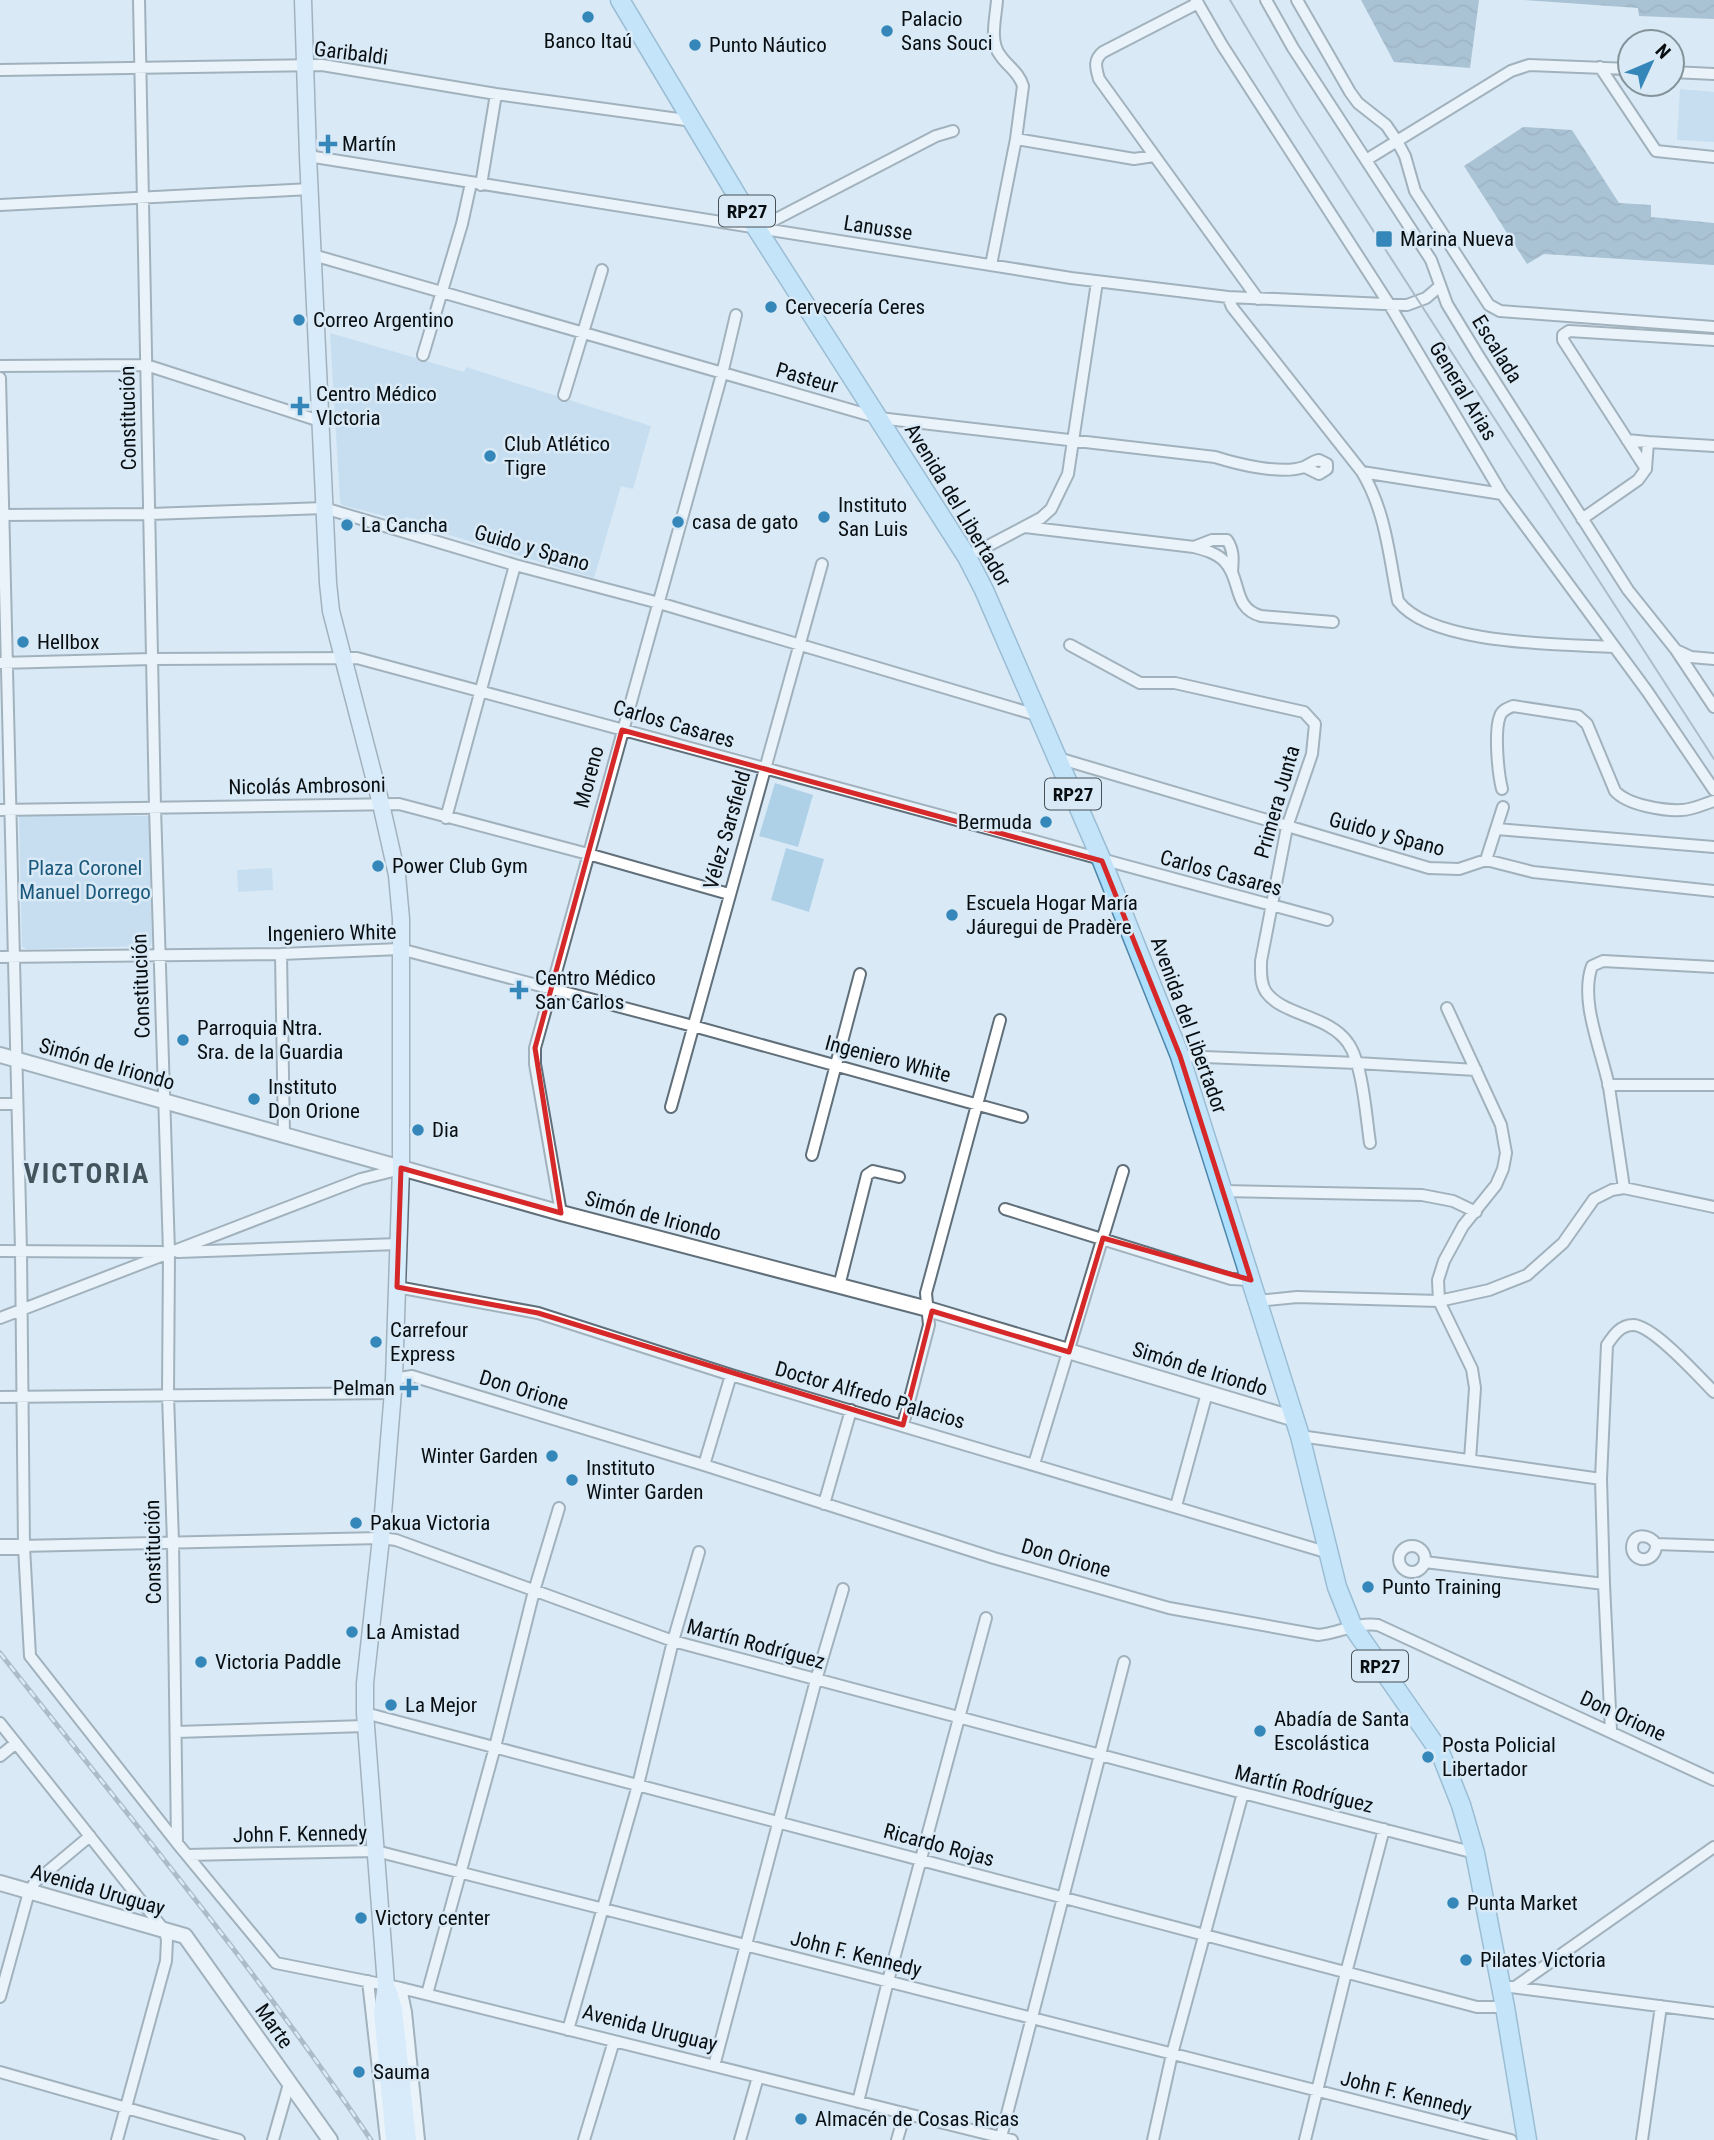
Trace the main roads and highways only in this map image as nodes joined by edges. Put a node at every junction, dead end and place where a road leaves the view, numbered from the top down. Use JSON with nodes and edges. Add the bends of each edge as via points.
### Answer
{"nodes":[{"id":1,"x":303,"y":0,"type":"edge"},
{"id":2,"x":623,"y":1,"type":"edge"},
{"id":3,"x":393,"y":1986,"type":"junction"},
{"id":4,"x":394,"y":2140,"type":"edge"},
{"id":5,"x":408,"y":2140,"type":"edge"},
{"id":6,"x":1527,"y":2140,"type":"edge"}],
"edges":[{"from":1,"to":3,"type":"main road","via":[[331,611],[400,895],[401,1168],[393,1386],[365,1683],[376,1851]]},
{"from":2,"to":6,"type":"main road","name":"Avenida del Libertador","number":"RP27","via":[[757,229],[967,557],[1102,861],[1180,1056],[1298,1428],[1338,1587],[1353,1627],[1440,1752],[1451,1776],[1508,1987],[1505,2007]]},
{"from":3,"to":4,"type":"main road","via":[[382,2012]]},
{"from":3,"to":5,"type":"main road"}]}
